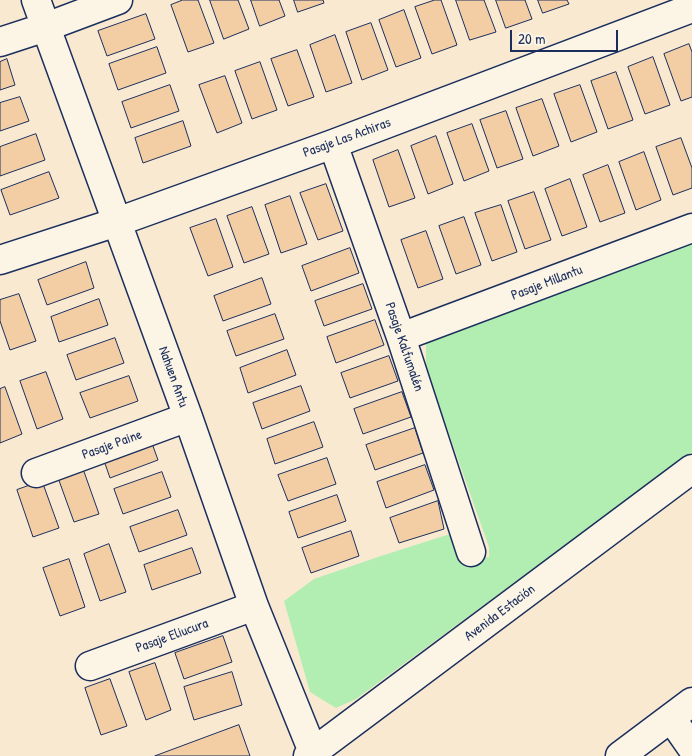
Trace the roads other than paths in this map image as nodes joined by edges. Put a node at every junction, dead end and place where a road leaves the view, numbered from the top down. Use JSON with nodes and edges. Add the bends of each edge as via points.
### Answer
{"nodes":[{"id":1,"x":36,"y":0,"type":"edge"},
{"id":2,"x":118,"y":0,"type":"edge"},
{"id":3,"x":692,"y":8,"type":"edge"},
{"id":4,"x":46,"y":27,"type":"junction"},
{"id":5,"x":0,"y":42,"type":"edge"},
{"id":6,"x":333,"y":144,"type":"junction"},
{"id":7,"x":117,"y":222,"type":"junction"},
{"id":8,"x":692,"y":228,"type":"edge"},
{"id":9,"x":0,"y":260,"type":"edge"},
{"id":10,"x":401,"y":337,"type":"junction"},
{"id":11,"x":188,"y":418,"type":"junction"},
{"id":12,"x":692,"y":469,"type":"edge"},
{"id":13,"x":36,"y":473,"type":"dead end"},
{"id":14,"x":471,"y":552,"type":"dead end"},
{"id":15,"x":254,"y":606,"type":"junction"},
{"id":16,"x":90,"y":666,"type":"dead end"},
{"id":17,"x":682,"y":710,"type":"edge"},
{"id":18,"x":692,"y":748,"type":"edge"},
{"id":19,"x":311,"y":754,"type":"edge"},
{"id":20,"x":620,"y":756,"type":"edge"}],
"edges":[{"from":1,"to":4,"type":"street","name":"Nahuen Antu"},
{"from":2,"to":4,"type":"street"},
{"from":3,"to":6,"type":"street","name":"Pasaje Las Achiras"},
{"from":4,"to":5,"type":"street"},
{"from":4,"to":7,"type":"street","name":"Nahuen Antu"},
{"from":6,"to":7,"type":"street","name":"Pasaje Las Achiras"},
{"from":6,"to":10,"type":"street","name":"Pasaje Kalfumalén"},
{"from":7,"to":9,"type":"street","name":"Pasaje Las Achiras"},
{"from":7,"to":11,"type":"street","name":"Nahuen Antu"},
{"from":8,"to":10,"type":"street","name":"Pasaje Millantu"},
{"from":10,"to":14,"type":"street","name":"Pasaje Kalfumalén"},
{"from":11,"to":13,"type":"street","name":"Pasaje Paine"},
{"from":11,"to":15,"type":"street","name":"Nahuen Antu"},
{"from":12,"to":19,"type":"street","name":"Avenida Estación"},
{"from":15,"to":16,"type":"street","name":"Pasaje Eliucura"},
{"from":15,"to":19,"type":"street","name":"Nahuen Antu"},
{"from":17,"to":18,"type":"street"},
{"from":17,"to":20,"type":"street"}]}
